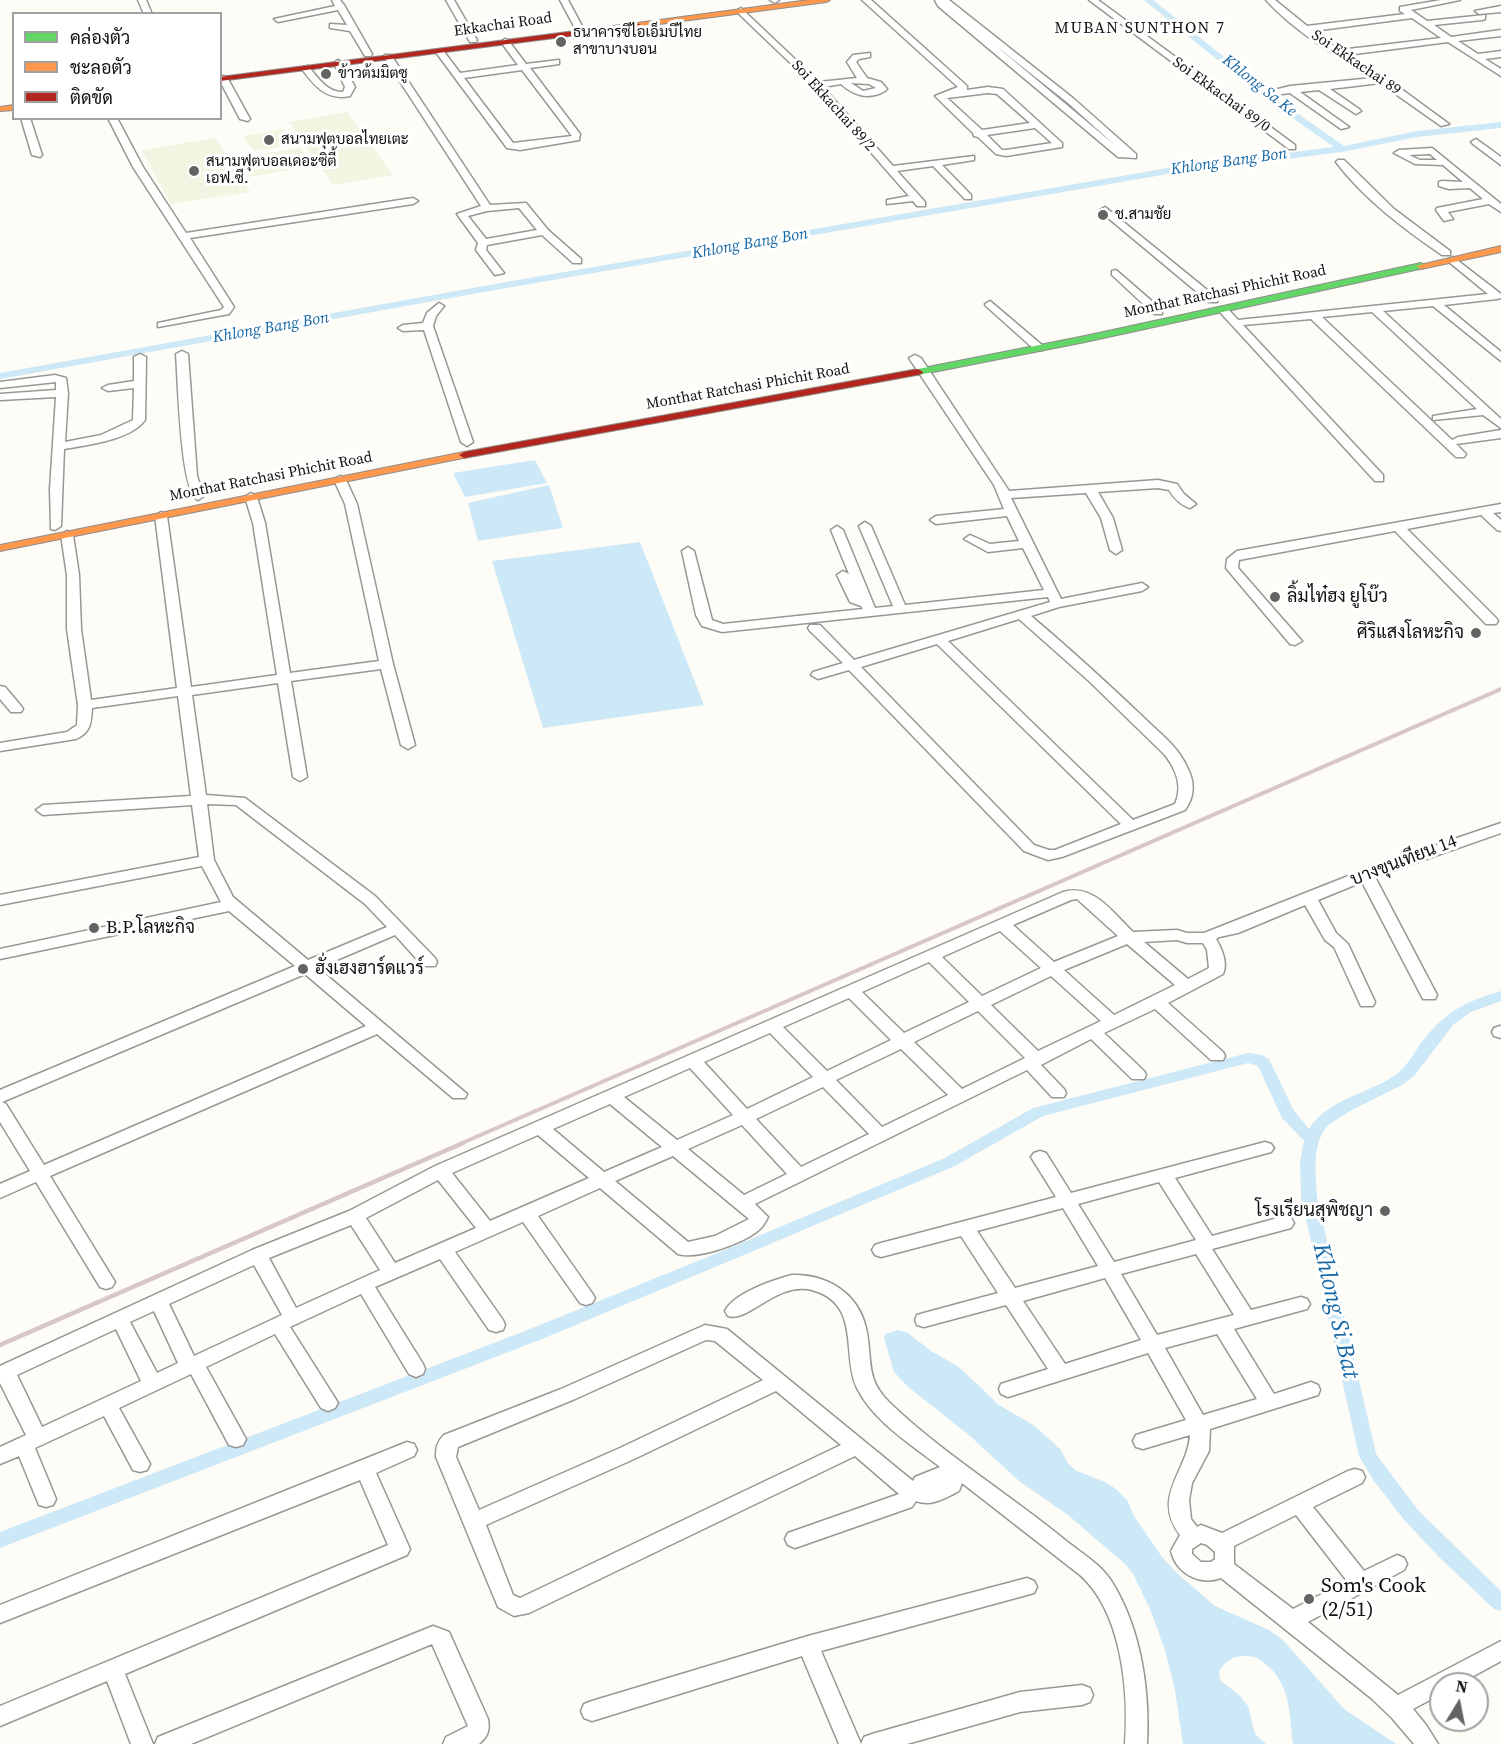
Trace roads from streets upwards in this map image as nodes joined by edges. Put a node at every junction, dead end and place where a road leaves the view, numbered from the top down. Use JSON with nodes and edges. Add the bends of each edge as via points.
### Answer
{"nodes":[{"id":1,"x":450,"y":0,"type":"edge"},
{"id":2,"x":564,"y":0,"type":"edge"},
{"id":3,"x":776,"y":0,"type":"edge"},
{"id":4,"x":826,"y":0,"type":"edge"},
{"id":5,"x":866,"y":0,"type":"edge"},
{"id":6,"x":939,"y":0,"type":"edge"},
{"id":7,"x":944,"y":0,"type":"edge"},
{"id":8,"x":1093,"y":0,"type":"edge"},
{"id":9,"x":1270,"y":0,"type":"edge"},
{"id":10,"x":1456,"y":0,"type":"edge"},
{"id":11,"x":338,"y":4,"type":"edge"},
{"id":12,"x":1501,"y":9,"type":"edge"},
{"id":13,"x":741,"y":10,"type":"junction"},
{"id":14,"x":1411,"y":16,"type":"junction"},
{"id":15,"x":278,"y":19,"type":"dead end"},
{"id":16,"x":1424,"y":24,"type":"junction"},
{"id":17,"x":333,"y":26,"type":"dead end"},
{"id":18,"x":578,"y":26,"type":"junction"},
{"id":19,"x":353,"y":29,"type":"junction"},
{"id":20,"x":1306,"y":29,"type":"junction"},
{"id":21,"x":1501,"y":33,"type":"edge"},
{"id":22,"x":473,"y":40,"type":"junction"},
{"id":23,"x":1449,"y":40,"type":"junction"},
{"id":24,"x":505,"y":42,"type":"junction"},
{"id":25,"x":439,"y":51,"type":"junction"},
{"id":26,"x":1338,"y":53,"type":"junction"},
{"id":27,"x":368,"y":54,"type":"junction"},
{"id":28,"x":1501,"y":54,"type":"edge"},
{"id":29,"x":867,"y":55,"type":"dead end"},
{"id":30,"x":388,"y":57,"type":"junction"},
{"id":31,"x":1475,"y":57,"type":"junction"},
{"id":32,"x":556,"y":62,"type":"dead end"},
{"id":33,"x":338,"y":63,"type":"junction"},
{"id":34,"x":525,"y":66,"type":"junction"},
{"id":35,"x":305,"y":68,"type":"junction"},
{"id":36,"x":1501,"y":73,"type":"edge"},
{"id":37,"x":458,"y":76,"type":"junction"},
{"id":38,"x":222,"y":77,"type":"edge"},
{"id":39,"x":863,"y":79,"type":"junction"},
{"id":40,"x":1380,"y":80,"type":"junction"},
{"id":41,"x":843,"y":81,"type":"junction"},
{"id":42,"x":816,"y":85,"type":"junction"},
{"id":43,"x":1320,"y":86,"type":"junction"},
{"id":44,"x":1290,"y":90,"type":"junction"},
{"id":45,"x":1267,"y":93,"type":"dead end"},
{"id":46,"x":940,"y":96,"type":"junction"},
{"id":47,"x":1356,"y":111,"type":"dead end"},
{"id":48,"x":245,"y":119,"type":"dead end"},
{"id":49,"x":26,"y":120,"type":"edge"},
{"id":50,"x":113,"y":120,"type":"edge"},
{"id":51,"x":1444,"y":124,"type":"dead end"},
{"id":52,"x":1038,"y":125,"type":"junction"},
{"id":53,"x":1344,"y":127,"type":"dead end"},
{"id":54,"x":977,"y":134,"type":"junction"},
{"id":55,"x":1476,"y":142,"type":"dead end"},
{"id":56,"x":1292,"y":147,"type":"dead end"},
{"id":57,"x":1395,"y":151,"type":"dead end"},
{"id":58,"x":37,"y":155,"type":"dead end"},
{"id":59,"x":970,"y":158,"type":"dead end"},
{"id":60,"x":1341,"y":162,"type":"dead end"},
{"id":61,"x":1501,"y":162,"type":"edge"},
{"id":62,"x":935,"y":163,"type":"junction"},
{"id":63,"x":891,"y":169,"type":"junction"},
{"id":64,"x":1442,"y":184,"type":"dead end"},
{"id":65,"x":1470,"y":184,"type":"junction"},
{"id":66,"x":968,"y":197,"type":"dead end"},
{"id":67,"x":413,"y":201,"type":"dead end"},
{"id":68,"x":1490,"y":201,"type":"junction"},
{"id":69,"x":891,"y":202,"type":"dead end"},
{"id":70,"x":487,"y":208,"type":"junction"},
{"id":71,"x":1501,"y":209,"type":"edge"},
{"id":72,"x":1105,"y":210,"type":"dead end"},
{"id":73,"x":1448,"y":219,"type":"dead end"},
{"id":74,"x":544,"y":232,"type":"junction"},
{"id":75,"x":185,"y":236,"type":"junction"},
{"id":76,"x":1501,"y":241,"type":"edge"},
{"id":77,"x":483,"y":243,"type":"junction"},
{"id":78,"x":1501,"y":249,"type":"edge"},
{"id":79,"x":1450,"y":256,"type":"junction"},
{"id":80,"x":577,"y":261,"type":"dead end"},
{"id":81,"x":498,"y":273,"type":"dead end"},
{"id":82,"x":1116,"y":273,"type":"dead end"},
{"id":83,"x":1499,"y":297,"type":"edge"},
{"id":84,"x":1436,"y":303,"type":"junction"},
{"id":85,"x":990,"y":304,"type":"dead end"},
{"id":86,"x":1218,"y":305,"type":"junction"},
{"id":87,"x":439,"y":306,"type":"dead end"},
{"id":88,"x":1374,"y":308,"type":"junction"},
{"id":89,"x":1158,"y":312,"type":"junction"},
{"id":90,"x":1312,"y":314,"type":"junction"},
{"id":91,"x":1236,"y":323,"type":"junction"},
{"id":92,"x":162,"y":325,"type":"dead end"},
{"id":93,"x":428,"y":326,"type":"junction"},
{"id":94,"x":404,"y":327,"type":"dead end"},
{"id":95,"x":1027,"y":338,"type":"junction"},
{"id":96,"x":1039,"y":348,"type":"junction"},
{"id":97,"x":182,"y":354,"type":"dead end"},
{"id":98,"x":140,"y":357,"type":"dead end"},
{"id":99,"x":1501,"y":358,"type":"edge"},
{"id":100,"x":904,"y":360,"type":"junction"},
{"id":101,"x":924,"y":371,"type":"junction"},
{"id":102,"x":140,"y":384,"type":"junction"},
{"id":103,"x":0,"y":385,"type":"edge"},
{"id":104,"x":108,"y":388,"type":"dead end"},
{"id":105,"x":62,"y":393,"type":"junction"},
{"id":106,"x":0,"y":397,"type":"edge"},
{"id":107,"x":1485,"y":411,"type":"junction"},
{"id":108,"x":1437,"y":418,"type":"dead end"},
{"id":109,"x":1501,"y":425,"type":"edge"},
{"id":110,"x":1501,"y":434,"type":"edge"},
{"id":111,"x":1458,"y":441,"type":"dead end"},
{"id":112,"x":466,"y":442,"type":"junction"},
{"id":113,"x":59,"y":447,"type":"junction"},
{"id":114,"x":1460,"y":454,"type":"dead end"},
{"id":115,"x":1379,"y":478,"type":"dead end"},
{"id":116,"x":340,"y":480,"type":"junction"},
{"id":117,"x":1090,"y":489,"type":"junction"},
{"id":118,"x":1005,"y":495,"type":"junction"},
{"id":119,"x":198,"y":496,"type":"junction"},
{"id":120,"x":251,"y":497,"type":"junction"},
{"id":121,"x":1190,"y":504,"type":"dead end"},
{"id":122,"x":1501,"y":508,"type":"edge"},
{"id":123,"x":1484,"y":511,"type":"junction"},
{"id":124,"x":1011,"y":512,"type":"junction"},
{"id":125,"x":161,"y":516,"type":"junction"},
{"id":126,"x":936,"y":520,"type":"dead end"},
{"id":127,"x":55,"y":526,"type":"junction"},
{"id":128,"x":865,"y":526,"type":"dead end"},
{"id":129,"x":1398,"y":526,"type":"junction"},
{"id":130,"x":1501,"y":527,"type":"edge"},
{"id":131,"x":837,"y":530,"type":"dead end"},
{"id":132,"x":67,"y":535,"type":"junction"},
{"id":133,"x":0,"y":537,"type":"edge"},
{"id":134,"x":970,"y":539,"type":"dead end"},
{"id":135,"x":1026,"y":544,"type":"junction"},
{"id":136,"x":0,"y":548,"type":"edge"},
{"id":137,"x":1116,"y":550,"type":"dead end"},
{"id":138,"x":688,"y":551,"type":"dead end"},
{"id":139,"x":843,"y":575,"type":"dead end"},
{"id":140,"x":1142,"y":587,"type":"dead end"},
{"id":141,"x":1054,"y":599,"type":"junction"},
{"id":142,"x":869,"y":608,"type":"junction"},
{"id":143,"x":901,"y":610,"type":"junction"},
{"id":144,"x":1021,"y":614,"type":"junction"},
{"id":145,"x":1491,"y":621,"type":"dead end"},
{"id":146,"x":815,"y":628,"type":"dead end"},
{"id":147,"x":939,"y":639,"type":"junction"},
{"id":148,"x":1295,"y":641,"type":"dead end"},
{"id":149,"x":386,"y":664,"type":"junction"},
{"id":150,"x":852,"y":665,"type":"junction"},
{"id":151,"x":818,"y":675,"type":"dead end"},
{"id":152,"x":283,"y":680,"type":"junction"},
{"id":153,"x":0,"y":690,"type":"edge"},
{"id":154,"x":183,"y":693,"type":"junction"},
{"id":155,"x":85,"y":705,"type":"junction"},
{"id":156,"x":16,"y":709,"type":"dead end"},
{"id":157,"x":408,"y":745,"type":"dead end"},
{"id":158,"x":0,"y":747,"type":"edge"},
{"id":159,"x":300,"y":777,"type":"dead end"},
{"id":160,"x":199,"y":800,"type":"junction"},
{"id":161,"x":43,"y":810,"type":"dead end"},
{"id":162,"x":1131,"y":826,"type":"junction"},
{"id":163,"x":1501,"y":828,"type":"edge"},
{"id":164,"x":207,"y":860,"type":"junction"},
{"id":165,"x":1366,"y":874,"type":"junction"},
{"id":166,"x":1309,"y":898,"type":"junction"},
{"id":167,"x":0,"y":900,"type":"edge"},
{"id":168,"x":232,"y":905,"type":"junction"},
{"id":169,"x":1003,"y":925,"type":"junction"},
{"id":170,"x":396,"y":929,"type":"junction"},
{"id":171,"x":1218,"y":933,"type":"junction"},
{"id":172,"x":1129,"y":938,"type":"junction"},
{"id":173,"x":0,"y":954,"type":"edge"},
{"id":174,"x":932,"y":956,"type":"junction"},
{"id":175,"x":429,"y":962,"type":"dead end"},
{"id":176,"x":304,"y":967,"type":"junction"},
{"id":177,"x":1054,"y":968,"type":"junction"},
{"id":178,"x":1186,"y":986,"type":"junction"},
{"id":179,"x":852,"y":992,"type":"junction"},
{"id":180,"x":1429,"y":995,"type":"dead end"},
{"id":181,"x":1156,"y":1002,"type":"junction"},
{"id":182,"x":1367,"y":1002,"type":"dead end"},
{"id":183,"x":982,"y":1004,"type":"junction"},
{"id":184,"x":1112,"y":1022,"type":"junction"},
{"id":185,"x":773,"y":1026,"type":"junction"},
{"id":186,"x":378,"y":1027,"type":"junction"},
{"id":187,"x":1094,"y":1032,"type":"junction"},
{"id":188,"x":903,"y":1041,"type":"junction"},
{"id":189,"x":1217,"y":1056,"type":"dead end"},
{"id":190,"x":1033,"y":1061,"type":"junction"},
{"id":191,"x":694,"y":1062,"type":"junction"},
{"id":192,"x":1138,"y":1075,"type":"dead end"},
{"id":193,"x":825,"y":1078,"type":"junction"},
{"id":194,"x":459,"y":1094,"type":"dead end"},
{"id":195,"x":1058,"y":1094,"type":"dead end"},
{"id":196,"x":959,"y":1096,"type":"junction"},
{"id":197,"x":0,"y":1097,"type":"edge"},
{"id":198,"x":613,"y":1097,"type":"junction"},
{"id":199,"x":0,"y":1108,"type":"edge"},
{"id":200,"x":743,"y":1118,"type":"junction"},
{"id":201,"x":542,"y":1129,"type":"junction"},
{"id":202,"x":880,"y":1135,"type":"junction"},
{"id":203,"x":675,"y":1148,"type":"junction"},
{"id":204,"x":1265,"y":1148,"type":"dead end"},
{"id":205,"x":1040,"y":1157,"type":"dead end"},
{"id":206,"x":441,"y":1171,"type":"junction"},
{"id":207,"x":39,"y":1174,"type":"junction"},
{"id":208,"x":1163,"y":1174,"type":"junction"},
{"id":209,"x":798,"y":1175,"type":"junction"},
{"id":210,"x":602,"y":1180,"type":"junction"},
{"id":211,"x":0,"y":1191,"type":"edge"},
{"id":212,"x":1066,"y":1200,"type":"junction"},
{"id":213,"x":742,"y":1203,"type":"junction"},
{"id":214,"x":527,"y":1214,"type":"junction"},
{"id":215,"x":355,"y":1216,"type":"junction"},
{"id":216,"x":1285,"y":1222,"type":"dead end"},
{"id":217,"x":965,"y":1228,"type":"junction"},
{"id":218,"x":488,"y":1231,"type":"junction"},
{"id":219,"x":1204,"y":1244,"type":"junction"},
{"id":220,"x":444,"y":1250,"type":"junction"},
{"id":221,"x":881,"y":1250,"type":"dead end"},
{"id":222,"x":258,"y":1255,"type":"junction"},
{"id":223,"x":1109,"y":1269,"type":"junction"},
{"id":224,"x":391,"y":1272,"type":"junction"},
{"id":225,"x":106,"y":1282,"type":"dead end"},
{"id":226,"x":364,"y":1284,"type":"junction"},
{"id":227,"x":1010,"y":1295,"type":"junction"},
{"id":228,"x":586,"y":1298,"type":"dead end"},
{"id":229,"x":158,"y":1300,"type":"junction"},
{"id":230,"x":1301,"y":1304,"type":"dead end"},
{"id":231,"x":734,"y":1311,"type":"dead end"},
{"id":232,"x":1246,"y":1318,"type":"junction"},
{"id":233,"x":120,"y":1320,"type":"junction"},
{"id":234,"x":285,"y":1320,"type":"junction"},
{"id":235,"x":924,"y":1320,"type":"dead end"},
{"id":236,"x":496,"y":1325,"type":"dead end"},
{"id":237,"x":1221,"y":1325,"type":"junction"},
{"id":238,"x":1153,"y":1344,"type":"junction"},
{"id":239,"x":192,"y":1365,"type":"junction"},
{"id":240,"x":416,"y":1369,"type":"dead end"},
{"id":241,"x":1061,"y":1373,"type":"junction"},
{"id":242,"x":3,"y":1374,"type":"edge"},
{"id":243,"x":777,"y":1382,"type":"junction"},
{"id":244,"x":152,"y":1383,"type":"junction"},
{"id":245,"x":1008,"y":1389,"type":"dead end"},
{"id":246,"x":1311,"y":1390,"type":"dead end"},
{"id":247,"x":328,"y":1403,"type":"dead end"},
{"id":248,"x":1270,"y":1404,"type":"junction"},
{"id":249,"x":108,"y":1405,"type":"junction"},
{"id":250,"x":1200,"y":1426,"type":"junction"},
{"id":251,"x":236,"y":1439,"type":"dead end"},
{"id":252,"x":31,"y":1441,"type":"junction"},
{"id":253,"x":1143,"y":1441,"type":"dead end"},
{"id":254,"x":856,"y":1447,"type":"junction"},
{"id":255,"x":407,"y":1450,"type":"dead end"},
{"id":256,"x":0,"y":1456,"type":"edge"},
{"id":257,"x":140,"y":1464,"type":"dead end"},
{"id":258,"x":365,"y":1469,"type":"junction"},
{"id":259,"x":955,"y":1474,"type":"junction"},
{"id":260,"x":1354,"y":1478,"type":"dead end"},
{"id":261,"x":915,"y":1492,"type":"junction"},
{"id":262,"x":46,"y":1499,"type":"dead end"},
{"id":263,"x":1300,"y":1505,"type":"junction"},
{"id":264,"x":474,"y":1521,"type":"junction"},
{"id":265,"x":1192,"y":1536,"type":"junction"},
{"id":266,"x":795,"y":1539,"type":"dead end"},
{"id":267,"x":1221,"y":1543,"type":"junction"},
{"id":268,"x":1396,"y":1564,"type":"dead end"},
{"id":269,"x":1222,"y":1567,"type":"junction"},
{"id":270,"x":1361,"y":1583,"type":"junction"},
{"id":271,"x":1027,"y":1587,"type":"dead end"},
{"id":272,"x":0,"y":1614,"type":"edge"},
{"id":273,"x":1292,"y":1620,"type":"junction"},
{"id":274,"x":808,"y":1645,"type":"junction"},
{"id":275,"x":1501,"y":1650,"type":"edge"},
{"id":276,"x":113,"y":1670,"type":"junction"},
{"id":277,"x":1082,"y":1695,"type":"dead end"},
{"id":278,"x":1397,"y":1707,"type":"junction"},
{"id":279,"x":592,"y":1711,"type":"dead end"},
{"id":280,"x":0,"y":1716,"type":"edge"},
{"id":281,"x":142,"y":1744,"type":"edge"},
{"id":282,"x":166,"y":1744,"type":"edge"},
{"id":283,"x":454,"y":1744,"type":"edge"},
{"id":284,"x":850,"y":1744,"type":"edge"},
{"id":285,"x":872,"y":1744,"type":"edge"},
{"id":286,"x":1136,"y":1744,"type":"edge"},
{"id":287,"x":1427,"y":1744,"type":"edge"}],
"edges":[{"from":1,"to":22,"type":"street"},
{"from":2,"to":18,"type":"street"},
{"from":3,"to":18,"type":"street","name":"Ekkachai Road"},
{"from":4,"to":13,"type":"street","name":"Ekkachai Road"},
{"from":5,"to":46,"type":"street","via":[[964,88]]},
{"from":6,"to":7,"type":"street","via":[[1121,155],[1133,156]]},
{"from":8,"to":56,"type":"street","name":"Soi Ekkachai 89/0"},
{"from":9,"to":20,"type":"street","name":"Soi Ekkachai 89"},
{"from":10,"to":14,"type":"street","via":[[1403,8]]},
{"from":11,"to":15,"type":"street","via":[[295,18]]},
{"from":11,"to":19,"type":"street"},
{"from":12,"to":16,"type":"street"},
{"from":13,"to":24,"type":"street","name":"Ekkachai Road"},
{"from":13,"to":42,"type":"street","name":"Soi Ekkachai 89/2"},
{"from":14,"to":16,"type":"street"},
{"from":14,"to":20,"type":"street"},
{"from":16,"to":23,"type":"street"},
{"from":17,"to":19,"type":"street"},
{"from":18,"to":22,"type":"street","name":"Ekkachai Road"},
{"from":19,"to":27,"type":"street"},
{"from":20,"to":26,"type":"street","name":"Soi Ekkachai 89"},
{"from":21,"to":23,"type":"street"},
{"from":22,"to":27,"type":"street","name":"Ekkachai Road"},
{"from":23,"to":26,"type":"street"},
{"from":23,"to":31,"type":"street"},
{"from":24,"to":25,"type":"street","name":"Ekkachai Road"},
{"from":24,"to":34,"type":"street"},
{"from":25,"to":30,"type":"street","name":"Ekkachai Road"},
{"from":25,"to":37,"type":"street"},
{"from":26,"to":40,"type":"street","name":"Soi Ekkachai 89"},
{"from":27,"to":38,"type":"street","name":"Ekkachai Road"},
{"from":28,"to":31,"type":"street"},
{"from":29,"to":39,"type":"street","via":[[851,62]]},
{"from":30,"to":33,"type":"street","name":"Ekkachai Road"},
{"from":30,"to":70,"type":"street"},
{"from":31,"to":36,"type":"street"},
{"from":32,"to":34,"type":"street"},
{"from":33,"to":35,"type":"street","name":"Ekkachai Road"},
{"from":33,"to":35,"type":"street","via":[[350,87],[347,94],[330,94]]},
{"from":34,"to":37,"type":"street"},
{"from":34,"to":37,"type":"street","via":[[577,136],[574,139],[520,147],[508,145]]},
{"from":35,"to":38,"type":"street","name":"Ekkachai Road"},
{"from":38,"to":48,"type":"street"},
{"from":39,"to":41,"type":"street"},
{"from":39,"to":41,"type":"street","via":[[882,89],[858,93]]},
{"from":40,"to":43,"type":"street"},
{"from":40,"to":51,"type":"street","name":"Soi Ekkachai 89"},
{"from":41,"to":42,"type":"street"},
{"from":42,"to":63,"type":"street","name":"Soi Ekkachai 89/2"},
{"from":43,"to":44,"type":"street"},
{"from":43,"to":47,"type":"street"},
{"from":44,"to":45,"type":"street"},
{"from":44,"to":53,"type":"street"},
{"from":46,"to":52,"type":"street","via":[[996,90]]},
{"from":46,"to":54,"type":"street"},
{"from":49,"to":58,"type":"street"},
{"from":50,"to":75,"type":"street","via":[[160,203]]},
{"from":52,"to":54,"type":"street"},
{"from":52,"to":54,"type":"street","via":[[1058,146],[1002,153]]},
{"from":55,"to":61,"type":"street"},
{"from":57,"to":65,"type":"street","via":[[1431,150]]},
{"from":59,"to":62,"type":"street"},
{"from":60,"to":79,"type":"street","via":[[1404,221]]},
{"from":62,"to":63,"type":"street"},
{"from":62,"to":66,"type":"street"},
{"from":63,"to":69,"type":"street","name":"Soi Ekkachai 89/2","via":[[919,201]]},
{"from":64,"to":65,"type":"street"},
{"from":65,"to":68,"type":"street"},
{"from":67,"to":75,"type":"street"},
{"from":68,"to":71,"type":"street"},
{"from":68,"to":73,"type":"street","via":[[1441,210]]},
{"from":70,"to":74,"type":"street","via":[[525,206]]},
{"from":70,"to":77,"type":"street","via":[[462,215]]},
{"from":72,"to":86,"type":"street"},
{"from":74,"to":77,"type":"street"},
{"from":74,"to":80,"type":"street"},
{"from":75,"to":92,"type":"street","via":[[229,309]]},
{"from":76,"to":79,"type":"street","name":"Monthat Ratchasi Phichit Road"},
{"from":77,"to":81,"type":"street","via":[[482,250]]},
{"from":78,"to":79,"type":"street","name":"Monthat Ratchasi Phichit Road"},
{"from":79,"to":83,"type":"street"},
{"from":79,"to":86,"type":"street","name":"Monthat Ratchasi Phichit Road"},
{"from":82,"to":89,"type":"street"},
{"from":83,"to":84,"type":"street"},
{"from":84,"to":88,"type":"street"},
{"from":84,"to":99,"type":"street"},
{"from":85,"to":95,"type":"street"},
{"from":86,"to":89,"type":"street","name":"Monthat Ratchasi Phichit Road"},
{"from":86,"to":91,"type":"street"},
{"from":86,"to":96,"type":"street","name":"Monthat Ratchasi Phichit Road"},
{"from":87,"to":93,"type":"street"},
{"from":88,"to":90,"type":"street"},
{"from":88,"to":107,"type":"street"},
{"from":89,"to":95,"type":"street","name":"Monthat Ratchasi Phichit Road"},
{"from":90,"to":91,"type":"street"},
{"from":90,"to":114,"type":"street"},
{"from":91,"to":115,"type":"street"},
{"from":93,"to":94,"type":"street"},
{"from":93,"to":112,"type":"street"},
{"from":95,"to":96,"type":"street"},
{"from":95,"to":100,"type":"street","name":"Monthat Ratchasi Phichit Road"},
{"from":96,"to":101,"type":"street","name":"Monthat Ratchasi Phichit Road"},
{"from":97,"to":119,"type":"street","via":[[191,476]]},
{"from":98,"to":102,"type":"street"},
{"from":100,"to":101,"type":"street"},
{"from":100,"to":112,"type":"street","name":"Monthat Ratchasi Phichit Road"},
{"from":101,"to":116,"type":"street","name":"Monthat Ratchasi Phichit Road"},
{"from":101,"to":118,"type":"street"},
{"from":102,"to":104,"type":"street"},
{"from":102,"to":113,"type":"street","via":[[136,424],[104,438]]},
{"from":103,"to":105,"type":"street","via":[[55,378],[62,380]]},
{"from":105,"to":106,"type":"street"},
{"from":105,"to":113,"type":"street"},
{"from":107,"to":108,"type":"street"},
{"from":107,"to":109,"type":"street"},
{"from":110,"to":111,"type":"street"},
{"from":112,"to":119,"type":"street","name":"Monthat Ratchasi Phichit Road"},
{"from":113,"to":127,"type":"street"},
{"from":116,"to":120,"type":"street","name":"Monthat Ratchasi Phichit Road"},
{"from":116,"to":149,"type":"street","via":[[351,504]]},
{"from":117,"to":118,"type":"street"},
{"from":117,"to":121,"type":"street","via":[[1165,485],[1176,489]]},
{"from":117,"to":137,"type":"street","via":[[1107,518]]},
{"from":118,"to":124,"type":"street"},
{"from":119,"to":127,"type":"street","name":"Monthat Ratchasi Phichit Road"},
{"from":120,"to":125,"type":"street","name":"Monthat Ratchasi Phichit Road"},
{"from":120,"to":152,"type":"street","via":[[259,523]]},
{"from":122,"to":123,"type":"street"},
{"from":123,"to":129,"type":"street"},
{"from":123,"to":130,"type":"street"},
{"from":124,"to":126,"type":"street"},
{"from":124,"to":135,"type":"street"},
{"from":125,"to":132,"type":"street","name":"Monthat Ratchasi Phichit Road"},
{"from":125,"to":154,"type":"street"},
{"from":127,"to":133,"type":"street","name":"Monthat Ratchasi Phichit Road"},
{"from":128,"to":143,"type":"street"},
{"from":129,"to":145,"type":"street"},
{"from":129,"to":148,"type":"street","via":[[1237,555],[1233,559],[1232,568]]},
{"from":131,"to":142,"type":"street"},
{"from":132,"to":136,"type":"street","name":"Monthat Ratchasi Phichit Road"},
{"from":132,"to":155,"type":"street"},
{"from":134,"to":135,"type":"street","via":[[988,548]]},
{"from":135,"to":141,"type":"street"},
{"from":138,"to":142,"type":"street","via":[[703,615],[714,626],[743,627]]},
{"from":139,"to":142,"type":"street","via":[[856,601]]},
{"from":140,"to":141,"type":"street"},
{"from":141,"to":143,"type":"street"},
{"from":141,"to":144,"type":"street"},
{"from":142,"to":143,"type":"street"},
{"from":144,"to":147,"type":"street"},
{"from":144,"to":162,"type":"street","via":[[1103,685],[1178,763],[1187,788],[1186,800],[1180,807]]},
{"from":146,"to":150,"type":"street"},
{"from":147,"to":150,"type":"street"},
{"from":147,"to":162,"type":"street"},
{"from":149,"to":152,"type":"street"},
{"from":149,"to":157,"type":"street"},
{"from":150,"to":151,"type":"street"},
{"from":150,"to":162,"type":"street","via":[[1029,848],[1057,854]]},
{"from":152,"to":154,"type":"street"},
{"from":152,"to":159,"type":"street"},
{"from":153,"to":156,"type":"street"},
{"from":154,"to":155,"type":"street"},
{"from":154,"to":160,"type":"street"},
{"from":155,"to":158,"type":"street","via":[[84,726],[79,732]]},
{"from":160,"to":161,"type":"street"},
{"from":160,"to":164,"type":"street"},
{"from":160,"to":170,"type":"street","via":[[228,798],[250,807],[370,900]]},
{"from":163,"to":165,"type":"street","name":"บางขุนเทียน 14","via":[[1456,840]]},
{"from":164,"to":167,"type":"street"},
{"from":164,"to":168,"type":"street"},
{"from":165,"to":166,"type":"street","name":"บางขุนเทียน 14"},
{"from":165,"to":180,"type":"street"},
{"from":166,"to":171,"type":"street","name":"บางขุนเทียน 14"},
{"from":166,"to":182,"type":"street","via":[[1329,936],[1340,944]]},
{"from":168,"to":173,"type":"street"},
{"from":168,"to":176,"type":"street"},
{"from":169,"to":172,"type":"street","via":[[1068,895],[1079,894]]},
{"from":169,"to":174,"type":"street"},
{"from":169,"to":177,"type":"street"},
{"from":170,"to":175,"type":"street"},
{"from":170,"to":176,"type":"street"},
{"from":171,"to":172,"type":"street","via":[[1186,938]]},
{"from":171,"to":178,"type":"street","via":[[1217,970]]},
{"from":172,"to":177,"type":"street"},
{"from":172,"to":178,"type":"street"},
{"from":174,"to":179,"type":"street"},
{"from":174,"to":183,"type":"street"},
{"from":176,"to":186,"type":"street"},
{"from":176,"to":197,"type":"street"},
{"from":177,"to":183,"type":"street"},
{"from":177,"to":184,"type":"street"},
{"from":178,"to":181,"type":"street"},
{"from":179,"to":185,"type":"street"},
{"from":179,"to":188,"type":"street"},
{"from":181,"to":184,"type":"street"},
{"from":181,"to":189,"type":"street"},
{"from":183,"to":188,"type":"street"},
{"from":183,"to":190,"type":"street"},
{"from":184,"to":187,"type":"street"},
{"from":185,"to":191,"type":"street"},
{"from":185,"to":193,"type":"street"},
{"from":186,"to":194,"type":"street"},
{"from":186,"to":207,"type":"street"},
{"from":187,"to":190,"type":"street"},
{"from":187,"to":192,"type":"street"},
{"from":188,"to":193,"type":"street"},
{"from":188,"to":196,"type":"street"},
{"from":190,"to":195,"type":"street"},
{"from":190,"to":196,"type":"street"},
{"from":191,"to":198,"type":"street"},
{"from":191,"to":200,"type":"street"},
{"from":193,"to":200,"type":"street"},
{"from":193,"to":202,"type":"street"},
{"from":196,"to":202,"type":"street"},
{"from":198,"to":201,"type":"street"},
{"from":198,"to":203,"type":"street"},
{"from":199,"to":207,"type":"street"},
{"from":200,"to":203,"type":"street"},
{"from":200,"to":209,"type":"street"},
{"from":201,"to":206,"type":"street"},
{"from":201,"to":210,"type":"street"},
{"from":202,"to":209,"type":"street"},
{"from":203,"to":210,"type":"street"},
{"from":203,"to":213,"type":"street"},
{"from":204,"to":208,"type":"street"},
{"from":205,"to":212,"type":"street"},
{"from":206,"to":215,"type":"street"},
{"from":206,"to":218,"type":"street"},
{"from":207,"to":211,"type":"street"},
{"from":207,"to":225,"type":"street"},
{"from":208,"to":212,"type":"street"},
{"from":208,"to":219,"type":"street"},
{"from":209,"to":213,"type":"street"},
{"from":210,"to":213,"type":"street","via":[[684,1249],[709,1244],[755,1224],[759,1217]]},
{"from":210,"to":214,"type":"street"},
{"from":212,"to":217,"type":"street"},
{"from":212,"to":223,"type":"street"},
{"from":214,"to":218,"type":"street"},
{"from":214,"to":228,"type":"street"},
{"from":215,"to":222,"type":"street"},
{"from":215,"to":224,"type":"street"},
{"from":216,"to":219,"type":"street"},
{"from":217,"to":221,"type":"street"},
{"from":217,"to":227,"type":"street"},
{"from":218,"to":220,"type":"street"},
{"from":219,"to":223,"type":"street"},
{"from":219,"to":232,"type":"street"},
{"from":220,"to":224,"type":"street"},
{"from":220,"to":236,"type":"street"},
{"from":222,"to":229,"type":"street"},
{"from":222,"to":234,"type":"street"},
{"from":223,"to":227,"type":"street"},
{"from":223,"to":238,"type":"street"},
{"from":224,"to":226,"type":"street"},
{"from":226,"to":234,"type":"street"},
{"from":226,"to":240,"type":"street"},
{"from":227,"to":235,"type":"street"},
{"from":227,"to":241,"type":"street"},
{"from":229,"to":233,"type":"street"},
{"from":229,"to":239,"type":"street"},
{"from":230,"to":232,"type":"street"},
{"from":231,"to":259,"type":"street","via":[[783,1283],[815,1284],[828,1289],[852,1311],[860,1341],[860,1369],[873,1398]]},
{"from":232,"to":237,"type":"street"},
{"from":233,"to":242,"type":"street"},
{"from":233,"to":244,"type":"street"},
{"from":234,"to":239,"type":"street"},
{"from":234,"to":247,"type":"street"},
{"from":237,"to":238,"type":"street"},
{"from":237,"to":248,"type":"street"},
{"from":238,"to":241,"type":"street"},
{"from":238,"to":250,"type":"street"},
{"from":239,"to":244,"type":"street"},
{"from":239,"to":251,"type":"street"},
{"from":241,"to":245,"type":"street"},
{"from":242,"to":252,"type":"street"},
{"from":243,"to":254,"type":"street"},
{"from":243,"to":264,"type":"street","via":[[629,1454]]},
{"from":243,"to":264,"type":"street","via":[[720,1334],[705,1332],[451,1441],[446,1446],[446,1456]]},
{"from":244,"to":249,"type":"street"},
{"from":246,"to":248,"type":"street"},
{"from":248,"to":250,"type":"street"},
{"from":249,"to":252,"type":"street"},
{"from":249,"to":257,"type":"street"},
{"from":250,"to":253,"type":"street"},
{"from":250,"to":265,"type":"street","via":[[1200,1451],[1190,1464],[1179,1500],[1181,1521]]},
{"from":252,"to":256,"type":"street"},
{"from":252,"to":262,"type":"street"},
{"from":254,"to":261,"type":"street"},
{"from":254,"to":264,"type":"street","via":[[522,1607],[505,1601]]},
{"from":255,"to":258,"type":"street"},
{"from":258,"to":272,"type":"street"},
{"from":258,"to":276,"type":"street","via":[[400,1549]]},
{"from":259,"to":261,"type":"street","via":[[952,1485],[932,1495]]},
{"from":259,"to":286,"type":"street","via":[[1015,1511],[1100,1581],[1125,1638],[1136,1679]]},
{"from":260,"to":263,"type":"street"},
{"from":261,"to":266,"type":"street","via":[[905,1501]]},
{"from":263,"to":267,"type":"street"},
{"from":263,"to":270,"type":"street"},
{"from":265,"to":267,"type":"street","via":[[1207,1535]]},
{"from":265,"to":269,"type":"street","via":[[1181,1551],[1188,1565],[1207,1573]]},
{"from":267,"to":269,"type":"street","via":[[1226,1556]]},
{"from":268,"to":270,"type":"street"},
{"from":269,"to":273,"type":"street"},
{"from":270,"to":273,"type":"street"},
{"from":271,"to":274,"type":"street"},
{"from":273,"to":278,"type":"street"},
{"from":274,"to":279,"type":"street"},
{"from":274,"to":284,"type":"street"},
{"from":275,"to":278,"type":"street"},
{"from":276,"to":280,"type":"street"},
{"from":276,"to":281,"type":"street"},
{"from":277,"to":285,"type":"street","via":[[1020,1702]]},
{"from":278,"to":287,"type":"street"},
{"from":282,"to":283,"type":"street","via":[[433,1635],[442,1640],[477,1719],[478,1730]]}]}
